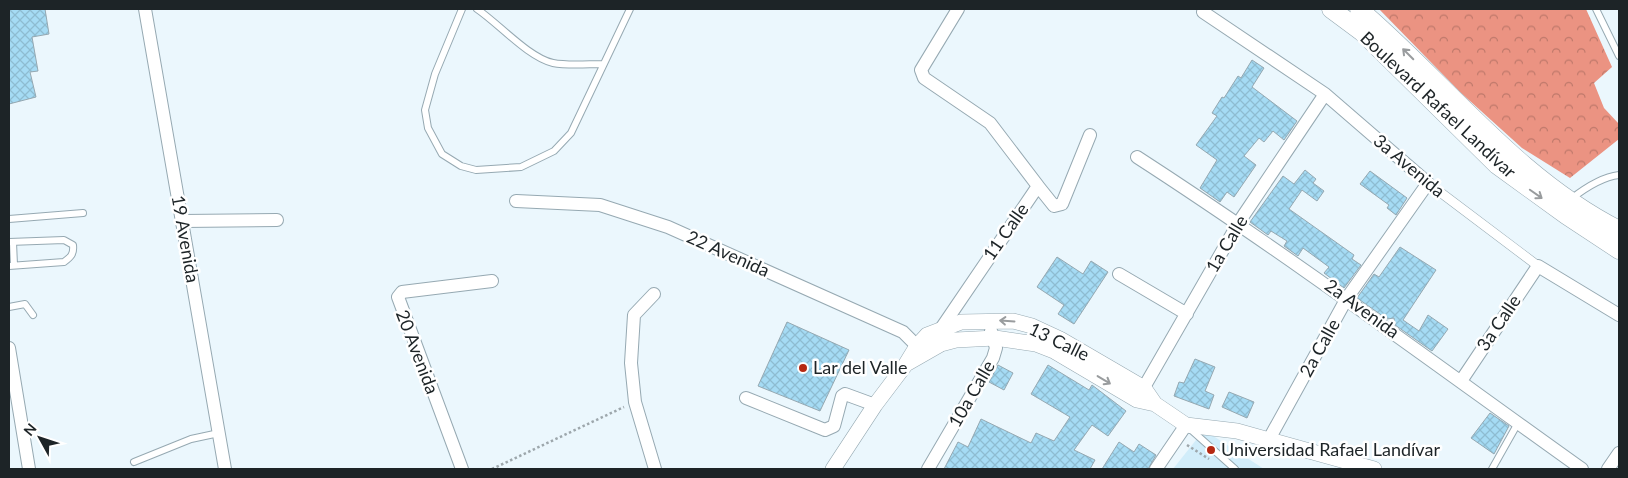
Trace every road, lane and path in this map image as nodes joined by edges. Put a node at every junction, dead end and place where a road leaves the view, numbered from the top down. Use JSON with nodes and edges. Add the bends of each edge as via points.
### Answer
{"nodes":[{"id":1,"x":145,"y":9,"type":"edge"},
{"id":2,"x":462,"y":9,"type":"edge"},
{"id":3,"x":477,"y":9,"type":"edge"},
{"id":4,"x":630,"y":9,"type":"edge"},
{"id":5,"x":958,"y":9,"type":"edge"},
{"id":6,"x":1332,"y":9,"type":"edge"},
{"id":7,"x":1359,"y":9,"type":"edge"},
{"id":8,"x":1596,"y":9,"type":"edge"},
{"id":9,"x":1203,"y":12,"type":"dead end"},
{"id":10,"x":1619,"y":56,"type":"edge"},
{"id":11,"x":604,"y":64,"type":"junction"},
{"id":12,"x":1325,"y":94,"type":"junction"},
{"id":13,"x":1090,"y":135,"type":"dead end"},
{"id":14,"x":1137,"y":157,"type":"dead end"},
{"id":15,"x":1619,"y":175,"type":"edge"},
{"id":16,"x":1428,"y":183,"type":"junction"},
{"id":17,"x":1038,"y":186,"type":"junction"},
{"id":18,"x":1570,"y":199,"type":"junction"},
{"id":19,"x":516,"y":201,"type":"dead end"},
{"id":20,"x":83,"y":213,"type":"dead end"},
{"id":21,"x":9,"y":218,"type":"edge"},
{"id":22,"x":277,"y":220,"type":"dead end"},
{"id":23,"x":183,"y":221,"type":"junction"},
{"id":24,"x":1239,"y":222,"type":"junction"},
{"id":25,"x":1619,"y":230,"type":"edge"},
{"id":26,"x":11,"y":242,"type":"edge"},
{"id":27,"x":1619,"y":250,"type":"edge"},
{"id":28,"x":11,"y":265,"type":"edge"},
{"id":29,"x":1538,"y":266,"type":"junction"},
{"id":30,"x":1119,"y":274,"type":"dead end"},
{"id":31,"x":492,"y":281,"type":"dead end"},
{"id":32,"x":654,"y":294,"type":"dead end"},
{"id":33,"x":1347,"y":298,"type":"junction"},
{"id":34,"x":9,"y":306,"type":"edge"},
{"id":35,"x":1186,"y":314,"type":"junction"},
{"id":36,"x":1619,"y":314,"type":"edge"},
{"id":37,"x":33,"y":315,"type":"dead end"},
{"id":38,"x":979,"y":320,"type":"junction"},
{"id":39,"x":939,"y":330,"type":"junction"},
{"id":40,"x":995,"y":338,"type":"junction"},
{"id":41,"x":9,"y":348,"type":"edge"},
{"id":42,"x":922,"y":348,"type":"junction"},
{"id":43,"x":1461,"y":381,"type":"junction"},
{"id":44,"x":1141,"y":394,"type":"junction"},
{"id":45,"x":746,"y":398,"type":"dead end"},
{"id":46,"x":635,"y":402,"type":"junction"},
{"id":47,"x":875,"y":406,"type":"junction"},
{"id":48,"x":1518,"y":424,"type":"junction"},
{"id":49,"x":1182,"y":432,"type":"junction"},
{"id":50,"x":219,"y":433,"type":"junction"},
{"id":51,"x":1268,"y":441,"type":"junction"},
{"id":52,"x":1619,"y":453,"type":"edge"},
{"id":53,"x":1211,"y":460,"type":"dead end"},
{"id":54,"x":134,"y":462,"type":"dead end"},
{"id":55,"x":29,"y":469,"type":"edge"},
{"id":56,"x":225,"y":469,"type":"edge"},
{"id":57,"x":462,"y":469,"type":"edge"},
{"id":58,"x":492,"y":469,"type":"edge"},
{"id":59,"x":655,"y":469,"type":"edge"},
{"id":60,"x":834,"y":469,"type":"edge"},
{"id":61,"x":928,"y":469,"type":"edge"},
{"id":62,"x":1156,"y":469,"type":"edge"},
{"id":63,"x":1235,"y":469,"type":"edge"},
{"id":64,"x":1374,"y":469,"type":"edge"},
{"id":65,"x":1492,"y":469,"type":"edge"},
{"id":66,"x":1582,"y":469,"type":"edge"},
{"id":67,"x":1608,"y":469,"type":"edge"}],
"edges":[{"from":1,"to":23,"type":"street","name":"19 Avenida"},
{"from":2,"to":11,"type":"lane","via":[[434,74],[425,110],[428,128],[442,154],[461,166],[476,170],[521,167],[554,151],[571,133]]},
{"from":3,"to":11,"type":"lane","via":[[525,49],[552,63]]},
{"from":4,"to":11,"type":"lane"},
{"from":5,"to":17,"type":"street","name":"11 Calle","via":[[921,70],[924,78],[990,123]]},
{"from":6,"to":27,"type":"main road","name":"Boulevard Rafael Landívar","one_way":true,"via":[[1362,32],[1497,165]]},
{"from":18,"to":7,"type":"main road","name":"Boulevard Rafael Landívar","one_way":true,"via":[[1499,145]]},
{"from":8,"to":10,"type":"lane"},
{"from":9,"to":12,"type":"street","name":"3a Avenida"},
{"from":12,"to":16,"type":"street","name":"3a Avenida"},
{"from":12,"to":24,"type":"street","name":"1a Calle"},
{"from":13,"to":17,"type":"street","via":[[1062,204],[1054,206]]},
{"from":14,"to":24,"type":"street","name":"2a Avenida"},
{"from":15,"to":18,"type":"lane","via":[[1585,188]]},
{"from":16,"to":29,"type":"street","name":"3a Avenida"},
{"from":16,"to":33,"type":"street","name":"2a Calle"},
{"from":17,"to":39,"type":"street","name":"11 Calle"},
{"from":18,"to":25,"type":"main road","name":"Boulevard Rafael Landívar"},
{"from":19,"to":42,"type":"street","name":"22 Avenida","via":[[600,205],[668,227],[902,332]]},
{"from":20,"to":21,"type":"lane"},
{"from":22,"to":23,"type":"street"},
{"from":23,"to":50,"type":"street","name":"19 Avenida"},
{"from":24,"to":33,"type":"street","name":"2a Avenida"},
{"from":24,"to":35,"type":"street","name":"1a Calle"},
{"from":26,"to":28,"type":"lane"},
{"from":26,"to":28,"type":"lane","via":[[64,240],[73,250],[64,262]]},
{"from":29,"to":36,"type":"street","name":"3a Avenida"},
{"from":29,"to":43,"type":"street","name":"3a Calle"},
{"from":30,"to":35,"type":"street"},
{"from":31,"to":57,"type":"street","name":"20 Avenida","via":[[402,292],[398,297]]},
{"from":32,"to":46,"type":"street","via":[[634,315],[631,363]]},
{"from":33,"to":43,"type":"street","name":"2a Avenida"},
{"from":33,"to":51,"type":"street","name":"2a Calle"},
{"from":34,"to":37,"type":"lane","via":[[25,304]]},
{"from":35,"to":44,"type":"street","name":"1a Calle"},
{"from":38,"to":39,"type":"street","name":"13 Calle"},
{"from":38,"to":40,"type":"street","name":"10a Calle"},
{"from":44,"to":38,"type":"street","name":"13 Calle","one_way":true,"via":[[1060,339],[1032,326]]},
{"from":39,"to":42,"type":"street","name":"13 Calle","via":[[926,335]]},
{"from":40,"to":42,"type":"street","name":"13 Calle","via":[[956,340]]},
{"from":40,"to":44,"type":"street","name":"13 Calle","one_way":true,"via":[[1036,344]]},
{"from":40,"to":61,"type":"street","name":"10a Calle","via":[[994,358]]},
{"from":41,"to":55,"type":"street"},
{"from":42,"to":47,"type":"street"},
{"from":43,"to":48,"type":"street","name":"2a Avenida"},
{"from":44,"to":49,"type":"street","name":"13 Calle"},
{"from":45,"to":47,"type":"street","via":[[826,430],[834,426],[842,396],[850,394]]},
{"from":46,"to":58,"type":"path"},
{"from":46,"to":59,"type":"street"},
{"from":47,"to":60,"type":"street"},
{"from":48,"to":65,"type":"lane"},
{"from":48,"to":66,"type":"street","name":"2a Avenida"},
{"from":49,"to":51,"type":"street","via":[[1237,431]]},
{"from":49,"to":53,"type":"path"},
{"from":49,"to":62,"type":"street"},
{"from":49,"to":63,"type":"lane"},
{"from":50,"to":54,"type":"lane","via":[[190,439]]},
{"from":50,"to":56,"type":"street","name":"19 Avenida"},
{"from":51,"to":64,"type":"street"},
{"from":52,"to":67,"type":"street"}]}
